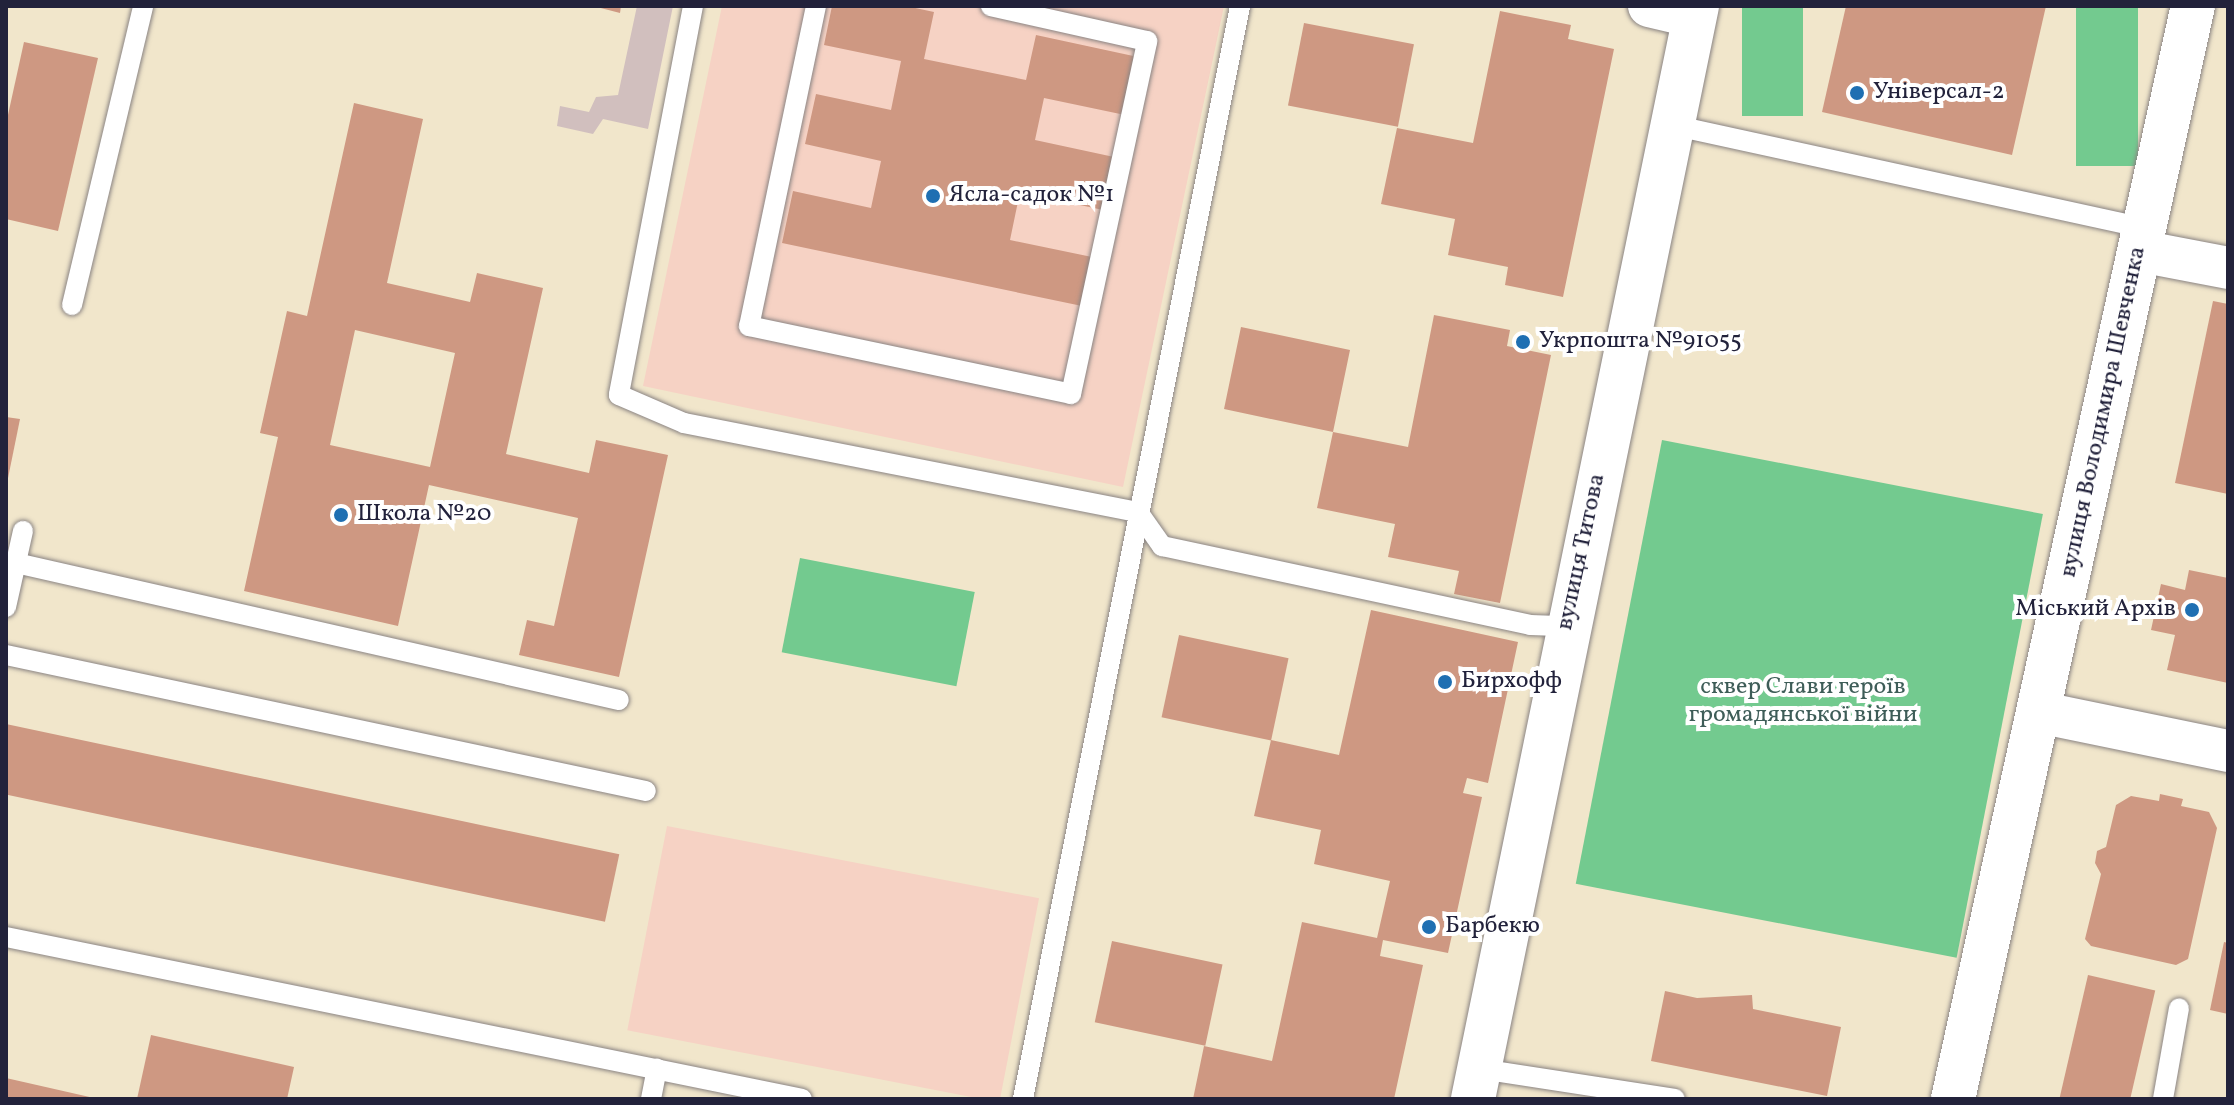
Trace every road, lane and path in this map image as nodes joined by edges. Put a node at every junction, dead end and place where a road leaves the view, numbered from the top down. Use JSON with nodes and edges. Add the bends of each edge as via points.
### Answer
{"nodes":[{"id":1,"x":143,"y":6,"type":"edge"},
{"id":2,"x":693,"y":6,"type":"edge"},
{"id":3,"x":816,"y":6,"type":"edge"},
{"id":4,"x":991,"y":6,"type":"edge"},
{"id":5,"x":1240,"y":6,"type":"edge"},
{"id":6,"x":2193,"y":6,"type":"edge"},
{"id":7,"x":1672,"y":9,"type":"edge"},
{"id":8,"x":1672,"y":125,"type":"junction"},
{"id":9,"x":2142,"y":239,"type":"junction"},
{"id":10,"x":2228,"y":268,"type":"edge"},
{"id":11,"x":72,"y":305,"type":"dead end"},
{"id":12,"x":1138,"y":512,"type":"junction"},
{"id":13,"x":23,"y":531,"type":"dead end"},
{"id":14,"x":16,"y":563,"type":"junction"},
{"id":15,"x":6,"y":607,"type":"edge"},
{"id":16,"x":1566,"y":626,"type":"junction"},
{"id":17,"x":6,"y":655,"type":"edge"},
{"id":18,"x":619,"y":700,"type":"dead end"},
{"id":19,"x":2038,"y":712,"type":"junction"},
{"id":20,"x":2228,"y":751,"type":"edge"},
{"id":21,"x":646,"y":791,"type":"dead end"},
{"id":22,"x":6,"y":937,"type":"edge"},
{"id":23,"x":2179,"y":1008,"type":"dead end"},
{"id":24,"x":657,"y":1069,"type":"junction"},
{"id":25,"x":1476,"y":1084,"type":"edge"},
{"id":26,"x":651,"y":1099,"type":"edge"},
{"id":27,"x":802,"y":1099,"type":"edge"},
{"id":28,"x":1023,"y":1099,"type":"edge"},
{"id":29,"x":1675,"y":1099,"type":"edge"},
{"id":30,"x":1953,"y":1099,"type":"edge"},
{"id":31,"x":2163,"y":1099,"type":"edge"}],
"edges":[{"from":1,"to":11,"type":"lane"},
{"from":2,"to":12,"type":"lane","via":[[619,395],[684,423]]},
{"from":3,"to":4,"type":"lane","via":[[749,326],[1071,394],[1147,41]]},
{"from":5,"to":12,"type":"lane"},
{"from":6,"to":9,"type":"street","name":"вулиця Володимира Шевченка"},
{"from":7,"to":8,"type":"street","name":"вулиця Титова"},
{"from":8,"to":9,"type":"lane"},
{"from":8,"to":16,"type":"street","name":"вулиця Титова"},
{"from":9,"to":10,"type":"street"},
{"from":9,"to":19,"type":"street","name":"вулиця Володимира Шевченка"},
{"from":12,"to":16,"type":"lane","via":[[1162,546],[1530,625]]},
{"from":12,"to":28,"type":"lane"},
{"from":13,"to":14,"type":"lane"},
{"from":14,"to":15,"type":"lane"},
{"from":14,"to":18,"type":"lane"},
{"from":16,"to":25,"type":"street","name":"вулиця Титова"},
{"from":17,"to":21,"type":"lane"},
{"from":19,"to":20,"type":"street"},
{"from":19,"to":30,"type":"street","name":"вулиця Володимира Шевченка"},
{"from":22,"to":24,"type":"lane"},
{"from":23,"to":31,"type":"lane"},
{"from":24,"to":26,"type":"lane"},
{"from":24,"to":27,"type":"lane"},
{"from":25,"to":29,"type":"lane"}]}
